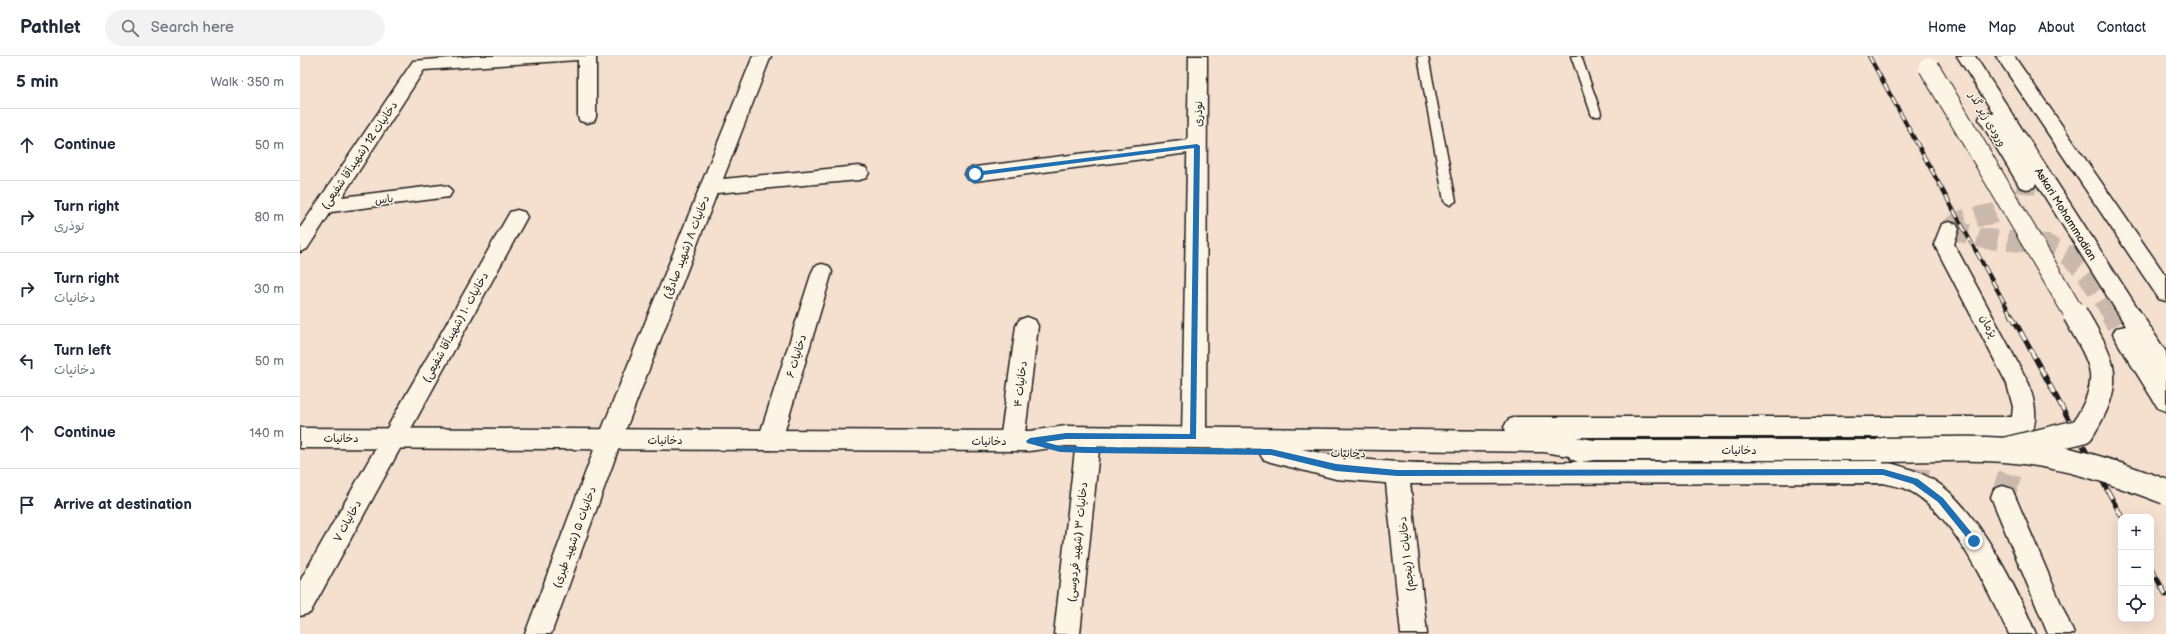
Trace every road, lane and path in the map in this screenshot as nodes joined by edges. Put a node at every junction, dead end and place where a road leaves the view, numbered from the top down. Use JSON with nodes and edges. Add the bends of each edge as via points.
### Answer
{"nodes":[{"id":1,"x":572,"y":56,"type":"edge"},
{"id":2,"x":587,"y":56,"type":"edge"},
{"id":3,"x":762,"y":56,"type":"edge"},
{"id":4,"x":1198,"y":56,"type":"edge"},
{"id":5,"x":1423,"y":56,"type":"edge"},
{"id":6,"x":1576,"y":56,"type":"edge"},
{"id":7,"x":1950,"y":56,"type":"edge"},
{"id":8,"x":1966,"y":56,"type":"edge"},
{"id":9,"x":2005,"y":56,"type":"edge"},
{"id":10,"x":485,"y":58,"type":"edge"},
{"id":11,"x":1926,"y":61,"type":"edge"},
{"id":12,"x":1596,"y":113,"type":"dead end"},
{"id":13,"x":587,"y":117,"type":"dead end"},
{"id":14,"x":1197,"y":146,"type":"junction"},
{"id":15,"x":859,"y":173,"type":"dead end"},
{"id":16,"x":975,"y":174,"type":"dead end"},
{"id":17,"x":2026,"y":182,"type":"tunnel mouth"},
{"id":18,"x":710,"y":187,"type":"junction"},
{"id":19,"x":442,"y":192,"type":"dead end"},
{"id":20,"x":1450,"y":201,"type":"dead end"},
{"id":21,"x":325,"y":206,"type":"junction"},
{"id":22,"x":517,"y":217,"type":"dead end"},
{"id":23,"x":1949,"y":229,"type":"dead end"},
{"id":24,"x":300,"y":244,"type":"edge"},
{"id":25,"x":822,"y":272,"type":"dead end"},
{"id":26,"x":2166,"y":293,"type":"edge"},
{"id":27,"x":2118,"y":324,"type":"tunnel mouth"},
{"id":28,"x":1027,"y":326,"type":"dead end"},
{"id":29,"x":2166,"y":371,"type":"edge"},
{"id":30,"x":2166,"y":400,"type":"edge"},
{"id":31,"x":1194,"y":437,"type":"junction"},
{"id":32,"x":300,"y":438,"type":"edge"},
{"id":33,"x":393,"y":438,"type":"junction"},
{"id":34,"x":610,"y":439,"type":"junction"},
{"id":35,"x":770,"y":440,"type":"junction"},
{"id":36,"x":1021,"y":441,"type":"junction"},
{"id":37,"x":1271,"y":445,"type":"junction"},
{"id":38,"x":1087,"y":450,"type":"junction"},
{"id":39,"x":2004,"y":450,"type":"junction"},
{"id":40,"x":1397,"y":473,"type":"junction"},
{"id":41,"x":2166,"y":492,"type":"edge"},
{"id":42,"x":2003,"y":497,"type":"tunnel mouth"},
{"id":43,"x":300,"y":604,"type":"edge"},
{"id":44,"x":538,"y":634,"type":"edge"},
{"id":45,"x":1068,"y":634,"type":"edge"},
{"id":46,"x":1414,"y":634,"type":"edge"},
{"id":47,"x":2024,"y":634,"type":"edge"},
{"id":48,"x":2061,"y":634,"type":"edge"}],
"edges":[{"from":1,"to":10,"type":"main road"},
{"from":2,"to":13,"type":"main road"},
{"from":3,"to":18,"type":"main road","name":"دخانیات ۸ (شهید صادقی)"},
{"from":4,"to":14,"type":"main road","name":"نوذری"},
{"from":5,"to":20,"type":"lane"},
{"from":6,"to":12,"type":"lane"},
{"from":7,"to":17,"type":"main road","name":"ورودی زیر گذر"},
{"from":8,"to":29,"type":"main road","name":"Askari Mohammadian"},
{"from":9,"to":26,"type":"main road"},
{"from":10,"to":21,"type":"main road","name":"دخانیات 12 (شهیدآقا شفیعی)","via":[[419,65]]},
{"from":11,"to":39,"type":"main road","bridge":true,"via":[[2098,354],[2104,378],[2098,406],[2082,431]]},
{"from":14,"to":16,"type":"main road"},
{"from":14,"to":31,"type":"main road","name":"نوذری"},
{"from":15,"to":18,"type":"main road"},
{"from":18,"to":34,"type":"main road","name":"دخانیات ۸ (شهید صادقی)"},
{"from":19,"to":21,"type":"main road","name":"یاس"},
{"from":21,"to":24,"type":"main road","name":"دخانیات 12 (شهیدآقا شفیعی)"},
{"from":22,"to":33,"type":"main road","name":"دخانیات ۱۰ (شهیدآقا شفیعی)"},
{"from":23,"to":37,"type":"main road","name":"پژمان","via":[[1944,244],[2018,384],[2024,407],[2023,427],[1336,426]]},
{"from":25,"to":35,"type":"main road","name":"دخانیات ۶"},
{"from":27,"to":30,"type":"main road"},
{"from":28,"to":36,"type":"main road","name":"دخانیات ۴"},
{"from":31,"to":36,"type":"main road","name":"دخانیات","via":[[1066,436]]},
{"from":31,"to":37,"type":"main road","name":"دخانیات"},
{"from":32,"to":33,"type":"main road","name":"دخانیات"},
{"from":33,"to":34,"type":"main road","name":"دخانیات"},
{"from":33,"to":43,"type":"main road","name":"دخانیات ۷"},
{"from":34,"to":35,"type":"main road","name":"دخانیات"},
{"from":34,"to":44,"type":"main road","name":"دخانیات ۵ (شهید طبری)"},
{"from":35,"to":36,"type":"main road","name":"دخانیات"},
{"from":36,"to":38,"type":"main road","name":"دخانیات","via":[[1060,449]]},
{"from":37,"to":38,"type":"main road","name":"دخانیات"},
{"from":37,"to":39,"type":"main road","name":"دخانیات","bridge":true,"via":[[1545,456],[1594,450]]},
{"from":37,"to":40,"type":"main road","via":[[1336,468]]},
{"from":38,"to":45,"type":"main road","name":"دخانیات ۳ (شهید فردوسی)"},
{"from":39,"to":41,"type":"main road","bridge":true,"via":[[2062,458],[2109,470]]},
{"from":40,"to":46,"type":"main road","name":"دخانیات ۱ (پنجم)"},
{"from":40,"to":47,"type":"main road","via":[[1883,472],[1915,481],[1941,500],[1974,541]]},
{"from":42,"to":48,"type":"main road"}]}
